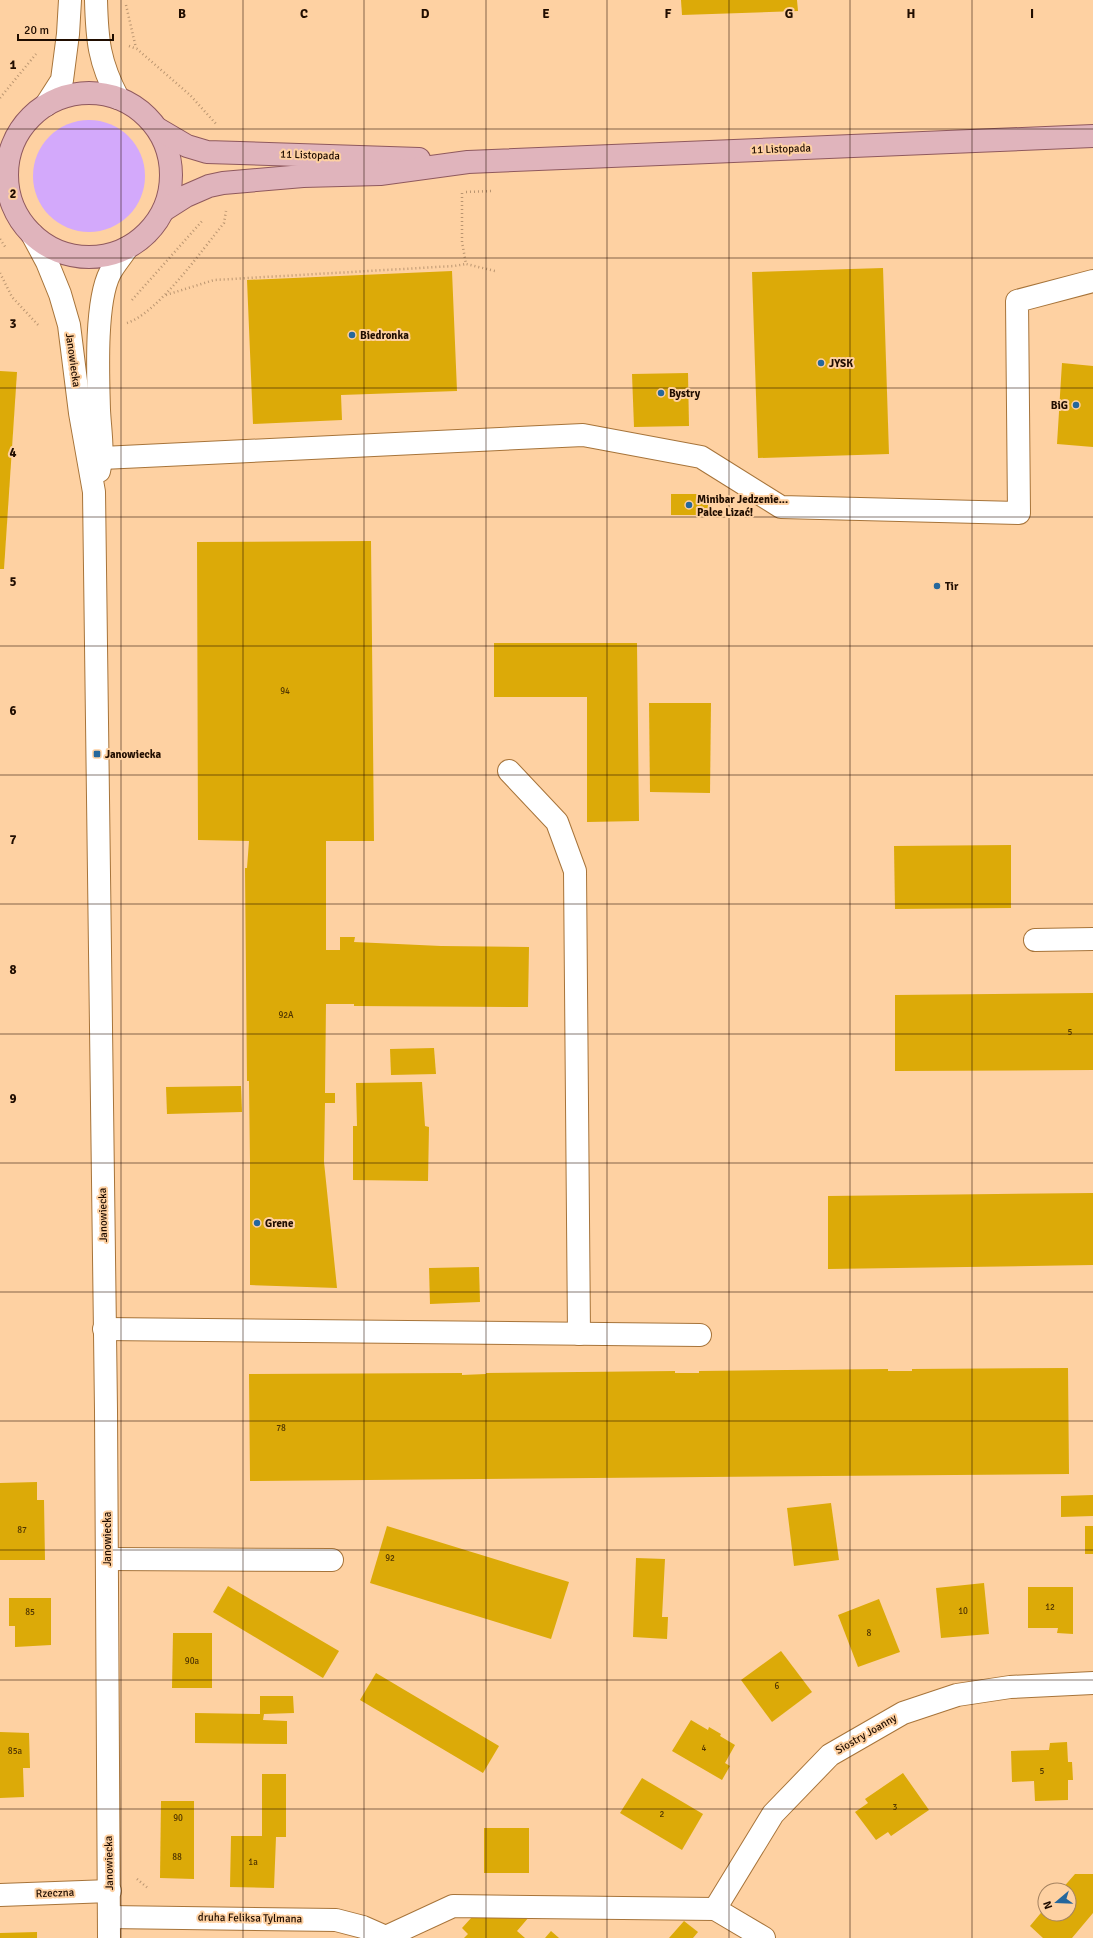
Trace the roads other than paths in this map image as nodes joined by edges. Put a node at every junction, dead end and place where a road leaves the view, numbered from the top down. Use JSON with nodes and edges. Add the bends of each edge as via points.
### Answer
{"nodes":[{"id":1,"x":70,"y":0,"type":"edge"},
{"id":2,"x":96,"y":0,"type":"edge"},
{"id":3,"x":118,"y":98,"type":"junction"},
{"id":4,"x":46,"y":105,"type":"junction"},
{"id":5,"x":158,"y":129,"type":"junction"},
{"id":6,"x":1093,"y":136,"type":"edge"},
{"id":7,"x":7,"y":145,"type":"edge"},
{"id":8,"x":468,"y":162,"type":"junction"},
{"id":9,"x":8,"y":208,"type":"edge"},
{"id":10,"x":164,"y":210,"type":"junction"},
{"id":11,"x":32,"y":234,"type":"junction"},
{"id":12,"x":127,"y":248,"type":"junction"},
{"id":13,"x":1093,"y":281,"type":"edge"},
{"id":14,"x":102,"y":458,"type":"junction"},
{"id":15,"x":94,"y":492,"type":"junction"},
{"id":16,"x":509,"y":771,"type":"dead end"},
{"id":17,"x":1093,"y":939,"type":"edge"},
{"id":18,"x":1035,"y":940,"type":"dead end"},
{"id":19,"x":104,"y":1329,"type":"junction"},
{"id":20,"x":579,"y":1334,"type":"junction"},
{"id":21,"x":700,"y":1335,"type":"dead end"},
{"id":22,"x":107,"y":1559,"type":"junction"},
{"id":23,"x":332,"y":1560,"type":"dead end"},
{"id":24,"x":1093,"y":1682,"type":"edge"},
{"id":25,"x":110,"y":1891,"type":"junction"},
{"id":26,"x":0,"y":1895,"type":"edge"},
{"id":27,"x":715,"y":1909,"type":"junction"},
{"id":28,"x":109,"y":1916,"type":"junction"},
{"id":29,"x":387,"y":1937,"type":"edge"},
{"id":30,"x":110,"y":1938,"type":"edge"},
{"id":31,"x":764,"y":1938,"type":"edge"}],
"edges":[{"from":1,"to":4,"type":"street","via":[[62,80]]},
{"from":2,"to":3,"type":"street","via":[[100,54],[107,77]]},
{"from":3,"to":4,"type":"main road","via":[[94,93],[69,96]]},
{"from":3,"to":5,"type":"main road","via":[[140,111]]},
{"from":4,"to":7,"type":"main road"},
{"from":5,"to":8,"type":"main road","name":"11 Listopada","via":[[187,146],[207,152],[378,156]]},
{"from":5,"to":10,"type":"main road","via":[[167,148],[171,169],[170,190]]},
{"from":6,"to":8,"type":"main road","name":"11 Listopada"},
{"from":7,"to":9,"type":"main road"},
{"from":8,"to":10,"type":"main road","name":"11 Listopada","via":[[380,174],[303,176],[223,183],[186,196]]},
{"from":9,"to":11,"type":"main road"},
{"from":10,"to":12,"type":"main road","via":[[149,232]]},
{"from":11,"to":12,"type":"main road","via":[[53,249],[78,257],[103,256]]},
{"from":11,"to":15,"type":"street","name":"Janowiecka","via":[[48,262],[70,331],[80,413]]},
{"from":12,"to":14,"type":"street","name":"Janowiecka","via":[[110,274],[103,295],[99,409]]},
{"from":13,"to":14,"type":"street","via":[[1017,301],[1019,513],[781,507],[701,457],[583,435]]},
{"from":14,"to":15,"type":"street","name":"Janowiecka"},
{"from":15,"to":19,"type":"street","name":"Janowiecka"},
{"from":16,"to":20,"type":"street","via":[[557,822],[575,871]]},
{"from":17,"to":18,"type":"street"},
{"from":19,"to":20,"type":"street"},
{"from":19,"to":22,"type":"street","name":"Janowiecka"},
{"from":20,"to":21,"type":"street"},
{"from":22,"to":23,"type":"street"},
{"from":22,"to":25,"type":"street","name":"Janowiecka"},
{"from":24,"to":27,"type":"street","name":"Siostry Joanny","via":[[1010,1687],[956,1695],[903,1713],[830,1755],[773,1814]]},
{"from":25,"to":26,"type":"street","name":"Rzeczna"},
{"from":25,"to":28,"type":"street","name":"Janowiecka"},
{"from":27,"to":29,"type":"street","via":[[453,1906]]},
{"from":27,"to":31,"type":"street"},
{"from":28,"to":29,"type":"street","name":"druha Feliksa Tylmana","via":[[336,1920]]},
{"from":28,"to":30,"type":"street","name":"Janowiecka"}]}
